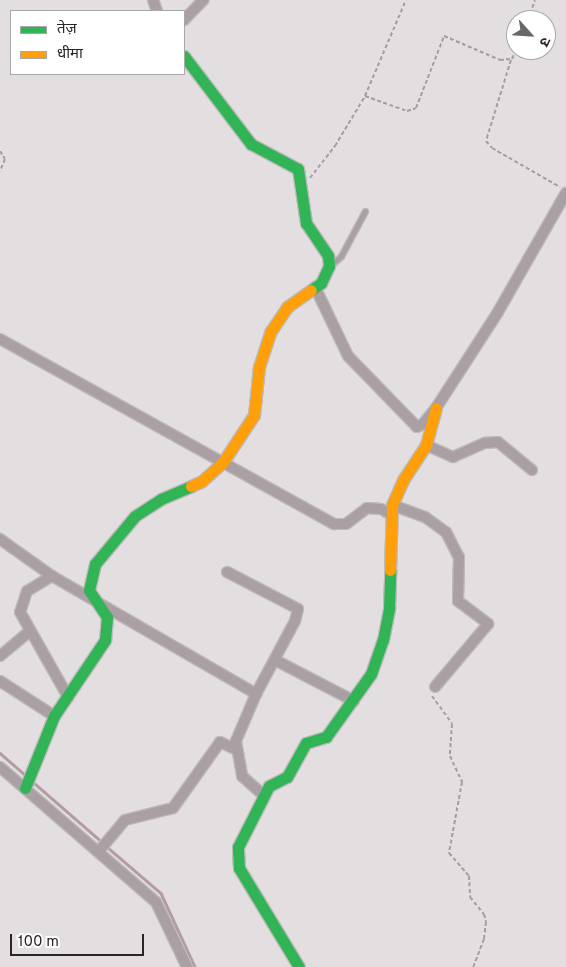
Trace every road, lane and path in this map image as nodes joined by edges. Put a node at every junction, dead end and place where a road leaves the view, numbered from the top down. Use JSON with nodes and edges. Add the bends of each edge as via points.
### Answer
{"nodes":[{"id":1,"x":203,"y":0,"type":"edge"},
{"id":2,"x":406,"y":0,"type":"edge"},
{"id":3,"x":185,"y":19,"type":"edge"},
{"id":4,"x":185,"y":57,"type":"edge"},
{"id":5,"x":506,"y":60,"type":"edge"},
{"id":6,"x":512,"y":60,"type":"edge"},
{"id":7,"x":365,"y":96,"type":"junction"},
{"id":8,"x":0,"y":151,"type":"edge"},
{"id":9,"x":0,"y":170,"type":"edge"},
{"id":10,"x":301,"y":190,"type":"junction"},
{"id":11,"x":566,"y":192,"type":"edge"},
{"id":12,"x":365,"y":211,"type":"dead end"},
{"id":13,"x":329,"y":266,"type":"junction"},
{"id":14,"x":315,"y":287,"type":"junction"},
{"id":15,"x":0,"y":338,"type":"edge"},
{"id":16,"x":436,"y":408,"type":"junction"},
{"id":17,"x":426,"y":444,"type":"junction"},
{"id":18,"x":223,"y":462,"type":"junction"},
{"id":19,"x":532,"y":470,"type":"dead end"},
{"id":20,"x":392,"y":510,"type":"junction"},
{"id":21,"x":0,"y":539,"type":"edge"},
{"id":22,"x":228,"y":572,"type":"dead end"},
{"id":23,"x":52,"y":576,"type":"junction"},
{"id":24,"x":92,"y":599,"type":"junction"},
{"id":25,"x":30,"y":632,"type":"junction"},
{"id":26,"x":0,"y":656,"type":"edge"},
{"id":27,"x":275,"y":660,"type":"junction"},
{"id":28,"x":0,"y":681,"type":"edge"},
{"id":29,"x":435,"y":687,"type":"joint"},
{"id":30,"x":256,"y":694,"type":"junction"},
{"id":31,"x":68,"y":697,"type":"junction"},
{"id":32,"x":354,"y":701,"type":"junction"},
{"id":33,"x":54,"y":716,"type":"junction"},
{"id":34,"x":235,"y":749,"type":"junction"},
{"id":35,"x":0,"y":767,"type":"edge"},
{"id":36,"x":26,"y":785,"type":"junction"},
{"id":37,"x":264,"y":796,"type":"junction"},
{"id":38,"x":102,"y":847,"type":"junction"},
{"id":39,"x":187,"y":967,"type":"edge"},
{"id":40,"x":299,"y":967,"type":"edge"},
{"id":41,"x":473,"y":967,"type":"edge"}],
"edges":[{"from":1,"to":3,"type":"street"},
{"from":2,"to":7,"type":"path"},
{"from":4,"to":10,"type":"street","via":[[251,144],[298,169]]},
{"from":5,"to":7,"type":"path","via":[[500,60],[444,36],[420,103],[413,111]]},
{"from":6,"to":11,"type":"path","via":[[486,141],[492,148]]},
{"from":7,"to":10,"type":"path","via":[[335,146]]},
{"from":8,"to":9,"type":"path","via":[[5,158]]},
{"from":10,"to":13,"type":"street","via":[[306,223],[328,256]]},
{"from":11,"to":16,"type":"street","via":[[498,312]]},
{"from":12,"to":13,"type":"lane","via":[[342,256]]},
{"from":13,"to":14,"type":"street","via":[[326,276]]},
{"from":14,"to":16,"type":"street","via":[[348,356],[412,424],[417,427],[423,424]]},
{"from":14,"to":18,"type":"street","via":[[287,307],[272,331],[259,367],[254,415]]},
{"from":15,"to":18,"type":"street"},
{"from":16,"to":17,"type":"street"},
{"from":17,"to":19,"type":"street","via":[[453,457],[485,443],[498,442]]},
{"from":17,"to":20,"type":"street","via":[[403,480]]},
{"from":18,"to":20,"type":"street","via":[[341,526],[367,508]]},
{"from":18,"to":24,"type":"street","via":[[202,481],[161,499],[120,530],[92,571],[89,590]]},
{"from":20,"to":29,"type":"street","via":[[425,517],[446,532],[459,557],[458,601],[488,624]]},
{"from":20,"to":32,"type":"street","via":[[392,574],[387,624],[378,658]]},
{"from":21,"to":23,"type":"street"},
{"from":22,"to":27,"type":"street","via":[[298,610]]},
{"from":23,"to":24,"type":"street"},
{"from":23,"to":25,"type":"street","via":[[34,585],[23,597],[20,612]]},
{"from":24,"to":30,"type":"street"},
{"from":24,"to":31,"type":"street","via":[[107,617],[105,640]]},
{"from":25,"to":26,"type":"street"},
{"from":25,"to":31,"type":"street"},
{"from":27,"to":30,"type":"street"},
{"from":27,"to":32,"type":"street"},
{"from":28,"to":33,"type":"street"},
{"from":29,"to":41,"type":"path","via":[[432,698],[452,724],[450,756],[462,782],[449,854],[469,876],[470,897],[484,914],[486,922],[484,939]]},
{"from":30,"to":34,"type":"street","via":[[238,734]]},
{"from":31,"to":33,"type":"street"},
{"from":32,"to":37,"type":"street","via":[[323,740],[303,746],[287,777],[273,782]]},
{"from":33,"to":36,"type":"street"},
{"from":34,"to":37,"type":"street","via":[[242,776]]},
{"from":34,"to":38,"type":"street","via":[[220,742],[173,808],[125,820]]},
{"from":35,"to":36,"type":"street"},
{"from":36,"to":38,"type":"street"},
{"from":37,"to":40,"type":"street","via":[[238,847],[239,868]]},
{"from":38,"to":39,"type":"street","via":[[156,902]]}]}
